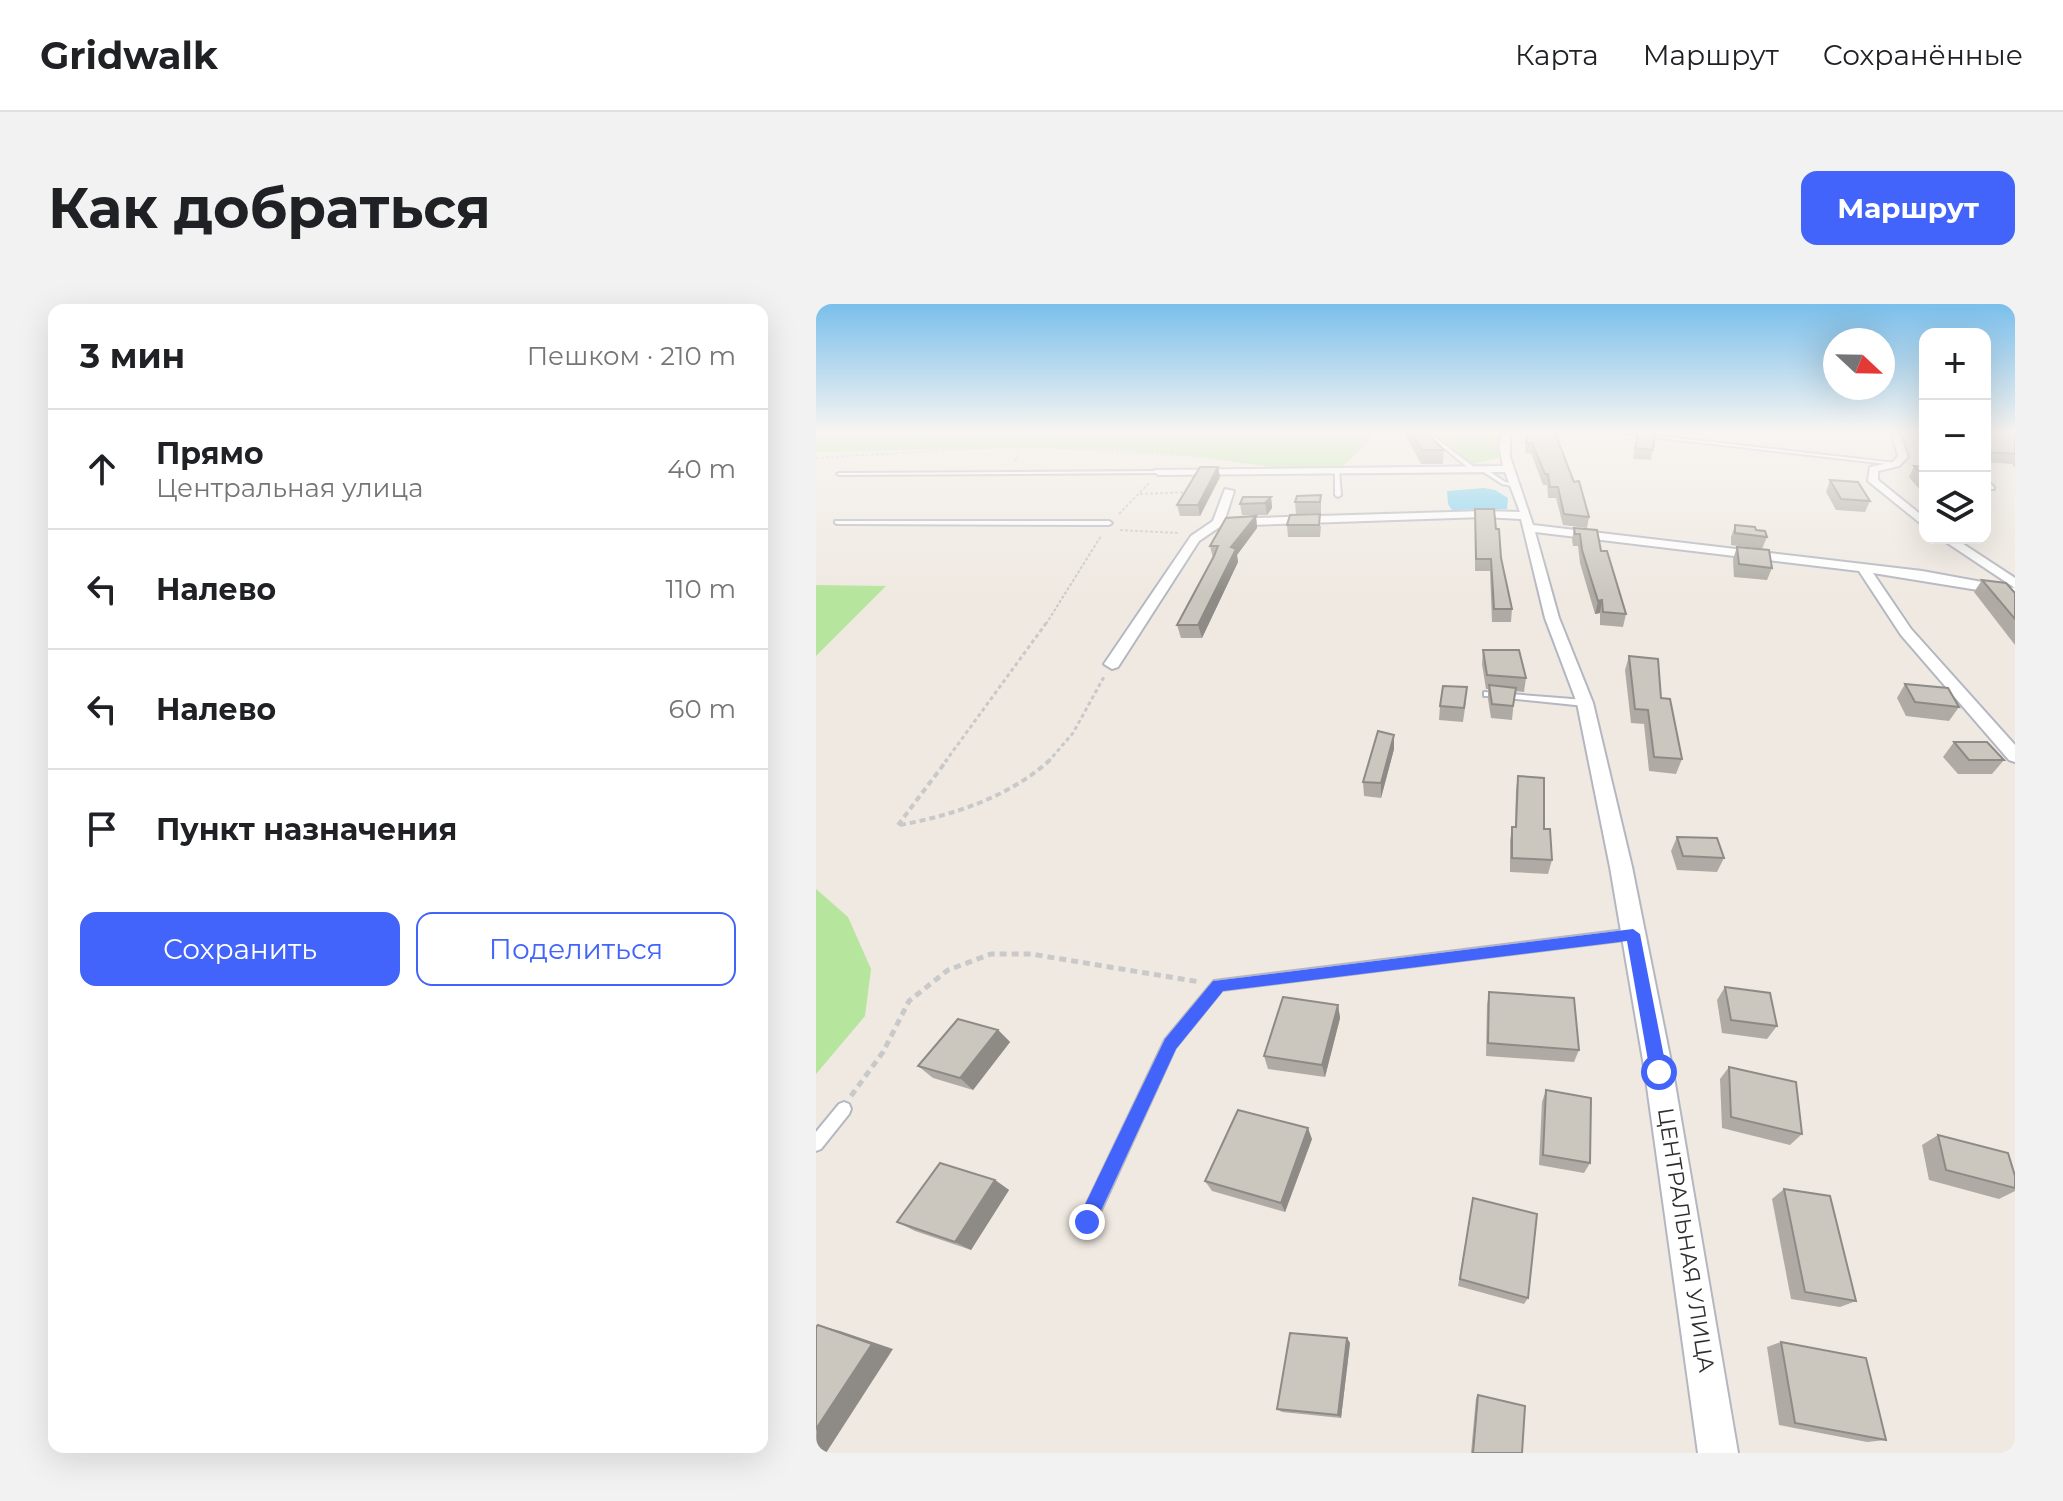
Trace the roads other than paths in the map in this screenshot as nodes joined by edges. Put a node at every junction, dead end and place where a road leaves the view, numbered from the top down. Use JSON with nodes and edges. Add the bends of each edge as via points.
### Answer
{"nodes":[{"id":1,"x":1338,"y":487,"type":"edge"},
{"id":2,"x":1517,"y":487,"type":"edge"},
{"id":3,"x":1880,"y":487,"type":"edge"},
{"id":4,"x":1229,"y":491,"type":"road end"},
{"id":5,"x":1338,"y":495,"type":"dead end"},
{"id":6,"x":1919,"y":519,"type":"edge"},
{"id":7,"x":837,"y":522,"type":"dead end"},
{"id":8,"x":1528,"y":522,"type":"junction"},
{"id":9,"x":1109,"y":523,"type":"road end"},
{"id":10,"x":1214,"y":526,"type":"junction"},
{"id":11,"x":1955,"y":544,"type":"edge"},
{"id":12,"x":1865,"y":570,"type":"junction"},
{"id":13,"x":2015,"y":584,"type":"edge"},
{"id":14,"x":2015,"y":592,"type":"edge"},
{"id":15,"x":1112,"y":664,"type":"road end"},
{"id":16,"x":1487,"y":694,"type":"edge"},
{"id":17,"x":1585,"y":703,"type":"junction"},
{"id":18,"x":2015,"y":756,"type":"edge"},
{"id":19,"x":1633,"y":934,"type":"junction"},
{"id":20,"x":844,"y":1109,"type":"road end"},
{"id":21,"x":816,"y":1144,"type":"edge"},
{"id":22,"x":1087,"y":1222,"type":"dead end"},
{"id":23,"x":1718,"y":1453,"type":"edge"}],
"edges":[{"from":1,"to":5,"type":"lane"},
{"from":2,"to":8,"type":"street","name":"ЦЕНТРАЛЬНАЯ УЛИЦА"},
{"from":3,"to":6,"type":"street"},
{"from":4,"to":10,"type":"street"},
{"from":7,"to":9,"type":"lane"},
{"from":8,"to":10,"type":"street","via":[[1484,514]]},
{"from":8,"to":12,"type":"street"},
{"from":8,"to":17,"type":"street","name":"ЦЕНТРАЛЬНАЯ УЛИЦА","via":[[1552,618]]},
{"from":10,"to":15,"type":"street","via":[[1195,539]]},
{"from":11,"to":13,"type":"street"},
{"from":12,"to":14,"type":"street"},
{"from":12,"to":18,"type":"street","via":[[1906,632]]},
{"from":16,"to":17,"type":"lane"},
{"from":17,"to":19,"type":"street","name":"ЦЕНТРАЛЬНАЯ УЛИЦА"},
{"from":19,"to":22,"type":"lane","via":[[1218,985],[1170,1044]]},
{"from":19,"to":23,"type":"street","name":"ЦЕНТРАЛЬНАЯ УЛИЦА"},
{"from":20,"to":21,"type":"lane"}]}
